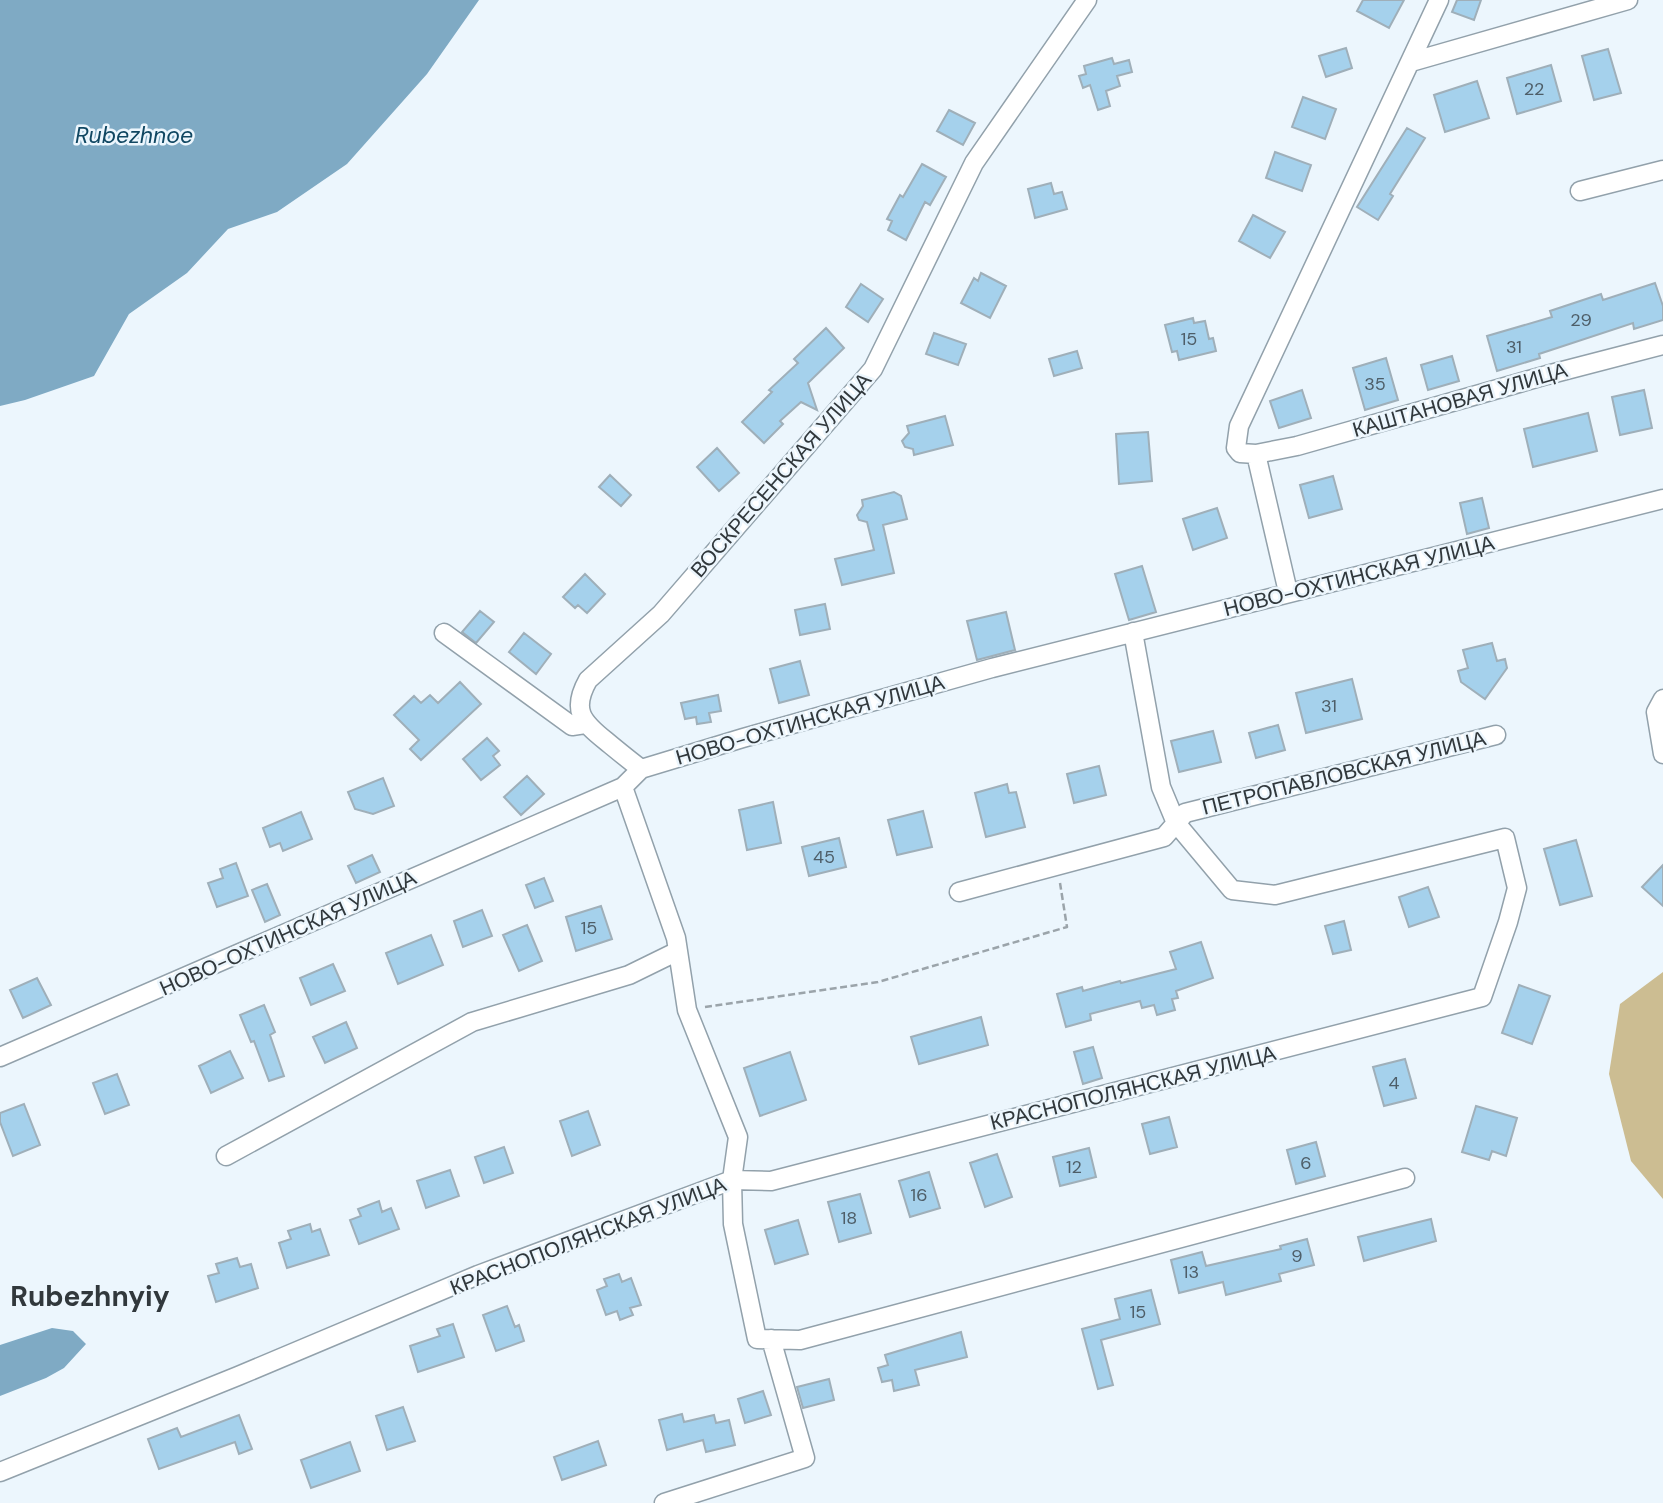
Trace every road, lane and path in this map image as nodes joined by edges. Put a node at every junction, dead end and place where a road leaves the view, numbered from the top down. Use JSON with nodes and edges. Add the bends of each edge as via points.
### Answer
{"nodes":[{"id":1,"x":1087,"y":0,"type":"edge"},
{"id":2,"x":1439,"y":0,"type":"edge"},
{"id":3,"x":1628,"y":0,"type":"edge"},
{"id":4,"x":1411,"y":62,"type":"junction"},
{"id":5,"x":1663,"y":170,"type":"edge"},
{"id":6,"x":1580,"y":191,"type":"dead end"},
{"id":7,"x":1663,"y":345,"type":"edge"},
{"id":8,"x":1256,"y":454,"type":"junction"},
{"id":9,"x":1663,"y":499,"type":"edge"},
{"id":10,"x":1289,"y":592,"type":"junction"},
{"id":11,"x":1133,"y":632,"type":"junction"},
{"id":12,"x":444,"y":633,"type":"dead end"},
{"id":13,"x":1663,"y":699,"type":"edge"},
{"id":14,"x":585,"y":724,"type":"junction"},
{"id":15,"x":1496,"y":734,"type":"dead end"},
{"id":16,"x":1663,"y":754,"type":"edge"},
{"id":17,"x":641,"y":769,"type":"junction"},
{"id":18,"x":623,"y":787,"type":"junction"},
{"id":19,"x":1176,"y":823,"type":"junction"},
{"id":20,"x":1058,"y":866,"type":"junction"},
{"id":21,"x":959,"y":892,"type":"dead end"},
{"id":22,"x":678,"y":951,"type":"junction"},
{"id":23,"x":687,"y":1010,"type":"junction"},
{"id":24,"x":0,"y":1057,"type":"edge"},
{"id":25,"x":226,"y":1156,"type":"dead end"},
{"id":26,"x":1405,"y":1178,"type":"dead end"},
{"id":27,"x":732,"y":1180,"type":"junction"},
{"id":28,"x":764,"y":1339,"type":"junction"},
{"id":29,"x":0,"y":1472,"type":"edge"},
{"id":30,"x":714,"y":1495,"type":"edge"},
{"id":31,"x":664,"y":1503,"type":"edge"}],
"edges":[{"from":1,"to":14,"type":"street","name":"ВОСКРЕСЕНСКАЯ УЛИЦА","via":[[974,163],[873,369],[661,614],[588,680],[579,702]]},
{"from":2,"to":4,"type":"street"},
{"from":3,"to":4,"type":"street"},
{"from":4,"to":8,"type":"street","via":[[1238,426],[1240,453]]},
{"from":5,"to":6,"type":"street"},
{"from":7,"to":8,"type":"street","name":"КАШТАНОВАЯ УЛИЦА"},
{"from":8,"to":10,"type":"street"},
{"from":9,"to":10,"type":"street","name":"НОВО-ОХТИНСКАЯ УЛИЦА"},
{"from":10,"to":11,"type":"street","name":"НОВО-ОХТИНСКАЯ УЛИЦА"},
{"from":11,"to":17,"type":"street","name":"НОВО-ОХТИНСКАЯ УЛИЦА"},
{"from":11,"to":19,"type":"street","via":[[1161,787]]},
{"from":12,"to":14,"type":"street","via":[[572,726]]},
{"from":13,"to":16,"type":"street","via":[[1656,712]]},
{"from":14,"to":17,"type":"street"},
{"from":15,"to":19,"type":"street","name":"ПЕТРОПАВЛОВСКАЯ УЛИЦА","via":[[1185,813]]},
{"from":17,"to":18,"type":"street","name":"НОВО-ОХТИНСКАЯ УЛИЦА"},
{"from":18,"to":22,"type":"street"},
{"from":18,"to":24,"type":"street","name":"НОВО-ОХТИНСКАЯ УЛИЦА"},
{"from":19,"to":20,"type":"street","name":"ПЕТРОПАВЛОВСКАЯ УЛИЦА","via":[[1164,837]]},
{"from":19,"to":27,"type":"street","name":"КРАСНОПОЛЯНСКАЯ УЛИЦА","via":[[1232,890],[1275,895],[1505,838],[1517,888],[1482,997],[771,1181]]},
{"from":20,"to":21,"type":"street","name":"ПЕТРОПАВЛОВСКАЯ УЛИЦА"},
{"from":20,"to":23,"type":"path","via":[[1068,927],[878,982]]},
{"from":22,"to":23,"type":"street"},
{"from":22,"to":25,"type":"street","via":[[629,975],[472,1022]]},
{"from":23,"to":27,"type":"street","via":[[738,1137]]},
{"from":26,"to":28,"type":"street","via":[[800,1340]]},
{"from":27,"to":28,"type":"street","via":[[733,1224]]},
{"from":27,"to":29,"type":"street","name":"КРАСНОПОЛЯНСКАЯ УЛИЦА","via":[[478,1275]]},
{"from":28,"to":30,"type":"street","via":[[805,1458]]},
{"from":30,"to":31,"type":"street"}]}
